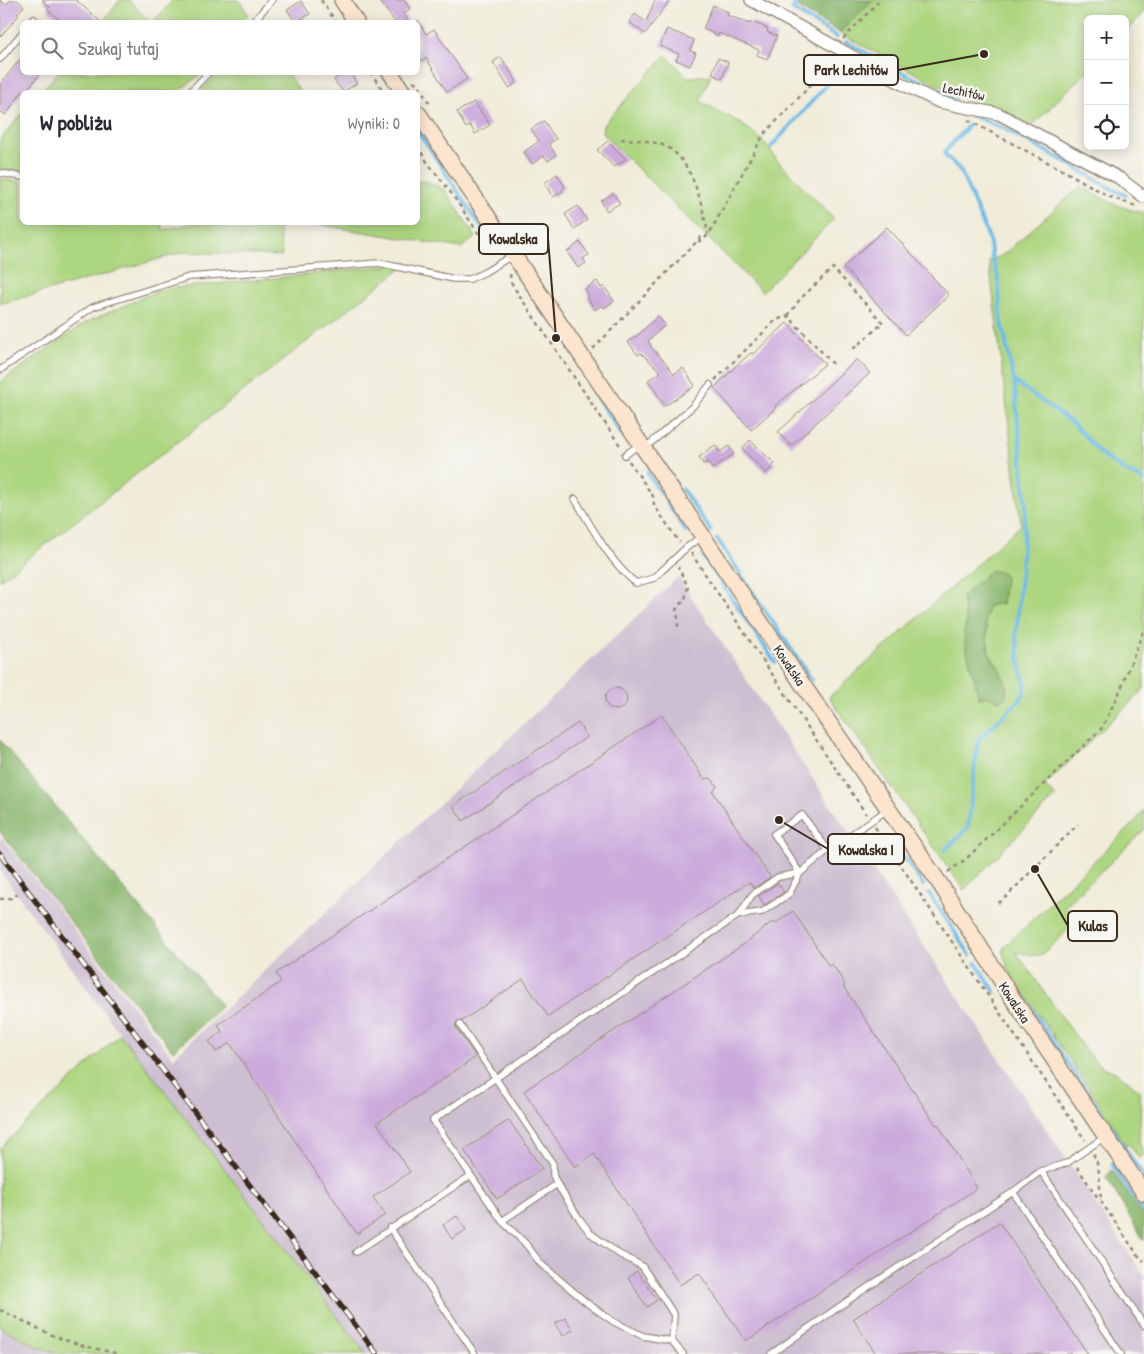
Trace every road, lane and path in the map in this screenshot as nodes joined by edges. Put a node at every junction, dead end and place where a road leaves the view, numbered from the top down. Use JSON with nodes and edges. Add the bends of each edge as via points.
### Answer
{"nodes":[{"id":1,"x":272,"y":0,"type":"edge"},
{"id":2,"x":321,"y":0,"type":"edge"},
{"id":3,"x":342,"y":0,"type":"edge"},
{"id":4,"x":751,"y":0,"type":"edge"},
{"id":5,"x":880,"y":0,"type":"edge"},
{"id":6,"x":255,"y":20,"type":"edge"},
{"id":7,"x":335,"y":20,"type":"edge"},
{"id":8,"x":355,"y":20,"type":"edge"},
{"id":9,"x":20,"y":35,"type":"edge"},
{"id":10,"x":836,"y":48,"type":"junction"},
{"id":11,"x":0,"y":59,"type":"edge"},
{"id":12,"x":206,"y":75,"type":"edge"},
{"id":13,"x":372,"y":75,"type":"edge"},
{"id":14,"x":393,"y":75,"type":"edge"},
{"id":15,"x":405,"y":86,"type":"edge"},
{"id":16,"x":192,"y":90,"type":"edge"},
{"id":17,"x":383,"y":90,"type":"edge"},
{"id":18,"x":433,"y":109,"type":"dead end"},
{"id":19,"x":420,"y":116,"type":"edge"},
{"id":20,"x":968,"y":120,"type":"dead end"},
{"id":21,"x":621,"y":139,"type":"dead end"},
{"id":22,"x":420,"y":149,"type":"edge"},
{"id":23,"x":0,"y":173,"type":"edge"},
{"id":24,"x":20,"y":177,"type":"edge"},
{"id":25,"x":1143,"y":201,"type":"edge"},
{"id":26,"x":703,"y":234,"type":"dead end"},
{"id":27,"x":708,"y":235,"type":"junction"},
{"id":28,"x":698,"y":242,"type":"junction"},
{"id":29,"x":507,"y":259,"type":"junction"},
{"id":30,"x":788,"y":316,"type":"junction"},
{"id":31,"x":853,"y":350,"type":"dead end"},
{"id":32,"x":582,"y":358,"type":"junction"},
{"id":33,"x":835,"y":366,"type":"dead end"},
{"id":34,"x":0,"y":370,"type":"edge"},
{"id":35,"x":710,"y":385,"type":"joint"},
{"id":36,"x":642,"y":446,"type":"junction"},
{"id":37,"x":625,"y":455,"type":"junction"},
{"id":38,"x":574,"y":499,"type":"dead end"},
{"id":39,"x":703,"y":536,"type":"junction"},
{"id":40,"x":682,"y":543,"type":"dead end"},
{"id":41,"x":691,"y":554,"type":"dead end"},
{"id":42,"x":674,"y":560,"type":"junction"},
{"id":43,"x":678,"y":627,"type":"dead end"},
{"id":44,"x":1144,"y":628,"type":"edge"},
{"id":45,"x":862,"y":809,"type":"dead end"},
{"id":46,"x":888,"y":809,"type":"junction"},
{"id":47,"x":1078,"y":824,"type":"dead end"},
{"id":48,"x":876,"y":829,"type":"dead end"},
{"id":49,"x":828,"y":850,"type":"junction"},
{"id":50,"x":800,"y":873,"type":"junction"},
{"id":51,"x":936,"y":879,"type":"junction"},
{"id":52,"x":18,"y":894,"type":"dead end"},
{"id":53,"x":0,"y":899,"type":"edge"},
{"id":54,"x":998,"y":902,"type":"dead end"},
{"id":55,"x":739,"y":915,"type":"junction"},
{"id":56,"x":460,"y":1024,"type":"dead end"},
{"id":57,"x":496,"y":1078,"type":"junction"},
{"id":58,"x":1106,"y":1136,"type":"junction"},
{"id":59,"x":1083,"y":1138,"type":"dead end"},
{"id":60,"x":1093,"y":1154,"type":"dead end"},
{"id":61,"x":1072,"y":1159,"type":"junction"},
{"id":62,"x":1040,"y":1171,"type":"junction"},
{"id":63,"x":470,"y":1176,"type":"junction"},
{"id":64,"x":557,"y":1184,"type":"junction"},
{"id":65,"x":1013,"y":1192,"type":"junction"},
{"id":66,"x":1144,"y":1193,"type":"edge"},
{"id":67,"x":1101,"y":1199,"type":"junction"},
{"id":68,"x":502,"y":1221,"type":"junction"},
{"id":69,"x":390,"y":1228,"type":"junction"},
{"id":70,"x":356,"y":1252,"type":"dead end"},
{"id":71,"x":1144,"y":1261,"type":"edge"},
{"id":72,"x":0,"y":1310,"type":"edge"},
{"id":73,"x":1144,"y":1325,"type":"edge"},
{"id":74,"x":672,"y":1341,"type":"junction"},
{"id":75,"x":119,"y":1354,"type":"edge"},
{"id":76,"x":475,"y":1354,"type":"edge"},
{"id":77,"x":683,"y":1354,"type":"edge"},
{"id":78,"x":771,"y":1354,"type":"edge"},
{"id":79,"x":1122,"y":1354,"type":"edge"}],
"edges":[{"from":1,"to":6,"type":"lane"},
{"from":2,"to":7,"type":"path"},
{"from":3,"to":8,"type":"street"},
{"from":4,"to":10,"type":"street","name":"Lechitów"},
{"from":5,"to":10,"type":"path"},
{"from":9,"to":11,"type":"lane"},
{"from":10,"to":25,"type":"street","name":"Lechitów","via":[[939,102],[999,114],[1119,178]]},
{"from":10,"to":27,"type":"path","via":[[810,86],[764,134]]},
{"from":12,"to":16,"type":"lane"},
{"from":13,"to":17,"type":"path"},
{"from":14,"to":15,"type":"street"},
{"from":15,"to":18,"type":"path","via":[[417,83]]},
{"from":19,"to":29,"type":"street","name":"Kowalska"},
{"from":20,"to":25,"type":"path","via":[[1110,197],[1136,206]]},
{"from":21,"to":27,"type":"path","via":[[655,143],[680,158],[702,206]]},
{"from":22,"to":29,"type":"path","via":[[480,236]]},
{"from":23,"to":24,"type":"lane"},
{"from":26,"to":28,"type":"path"},
{"from":27,"to":28,"type":"path"},
{"from":28,"to":32,"type":"path"},
{"from":29,"to":32,"type":"street","name":"Kowalska"},
{"from":29,"to":34,"type":"lane","via":[[470,279],[454,279],[379,263],[189,277],[93,307]]},
{"from":29,"to":37,"type":"path","via":[[511,282],[517,292]]},
{"from":30,"to":31,"type":"path","via":[[800,299],[833,268],[883,323]]},
{"from":30,"to":33,"type":"path"},
{"from":30,"to":35,"type":"path","via":[[776,320]]},
{"from":32,"to":36,"type":"street","name":"Kowalska"},
{"from":35,"to":36,"type":"lane","via":[[693,406]]},
{"from":36,"to":37,"type":"lane"},
{"from":36,"to":39,"type":"street","name":"Kowalska"},
{"from":37,"to":40,"type":"path","via":[[653,496],[654,505]]},
{"from":38,"to":42,"type":"lane","via":[[600,541],[636,583],[654,578]]},
{"from":39,"to":42,"type":"lane"},
{"from":39,"to":46,"type":"street","name":"Kowalska"},
{"from":41,"to":45,"type":"path"},
{"from":42,"to":43,"type":"path","via":[[688,587],[685,599],[676,610]]},
{"from":44,"to":51,"type":"path","via":[[1102,728],[966,859]]},
{"from":46,"to":49,"type":"lane"},
{"from":46,"to":51,"type":"street","name":"Kowalska"},
{"from":47,"to":54,"type":"path"},
{"from":48,"to":59,"type":"path"},
{"from":49,"to":50,"type":"lane"},
{"from":49,"to":50,"type":"lane","via":[[802,815],[774,834]]},
{"from":50,"to":55,"type":"lane","via":[[771,881],[752,895]]},
{"from":50,"to":55,"type":"lane","via":[[789,894],[762,912]]},
{"from":51,"to":58,"type":"street","name":"Kowalska"},
{"from":52,"to":53,"type":"path"},
{"from":55,"to":57,"type":"lane"},
{"from":56,"to":57,"type":"lane"},
{"from":57,"to":63,"type":"lane","via":[[433,1120]]},
{"from":57,"to":64,"type":"lane","via":[[553,1164]]},
{"from":58,"to":61,"type":"lane"},
{"from":58,"to":66,"type":"street","name":"Kowalska"},
{"from":60,"to":67,"type":"path","via":[[1098,1167]]},
{"from":61,"to":62,"type":"lane"},
{"from":61,"to":67,"type":"path"},
{"from":62,"to":65,"type":"lane"},
{"from":62,"to":73,"type":"lane"},
{"from":63,"to":68,"type":"lane"},
{"from":63,"to":69,"type":"lane"},
{"from":64,"to":68,"type":"lane"},
{"from":64,"to":74,"type":"lane","via":[[590,1233],[642,1266],[674,1315]]},
{"from":65,"to":78,"type":"lane","via":[[862,1290]]},
{"from":65,"to":79,"type":"lane"},
{"from":67,"to":71,"type":"path"},
{"from":68,"to":74,"type":"lane","via":[[542,1264],[614,1322],[643,1336]]},
{"from":69,"to":70,"type":"lane"},
{"from":69,"to":76,"type":"lane"},
{"from":72,"to":75,"type":"path","via":[[56,1337]]},
{"from":74,"to":77,"type":"lane"}]}
